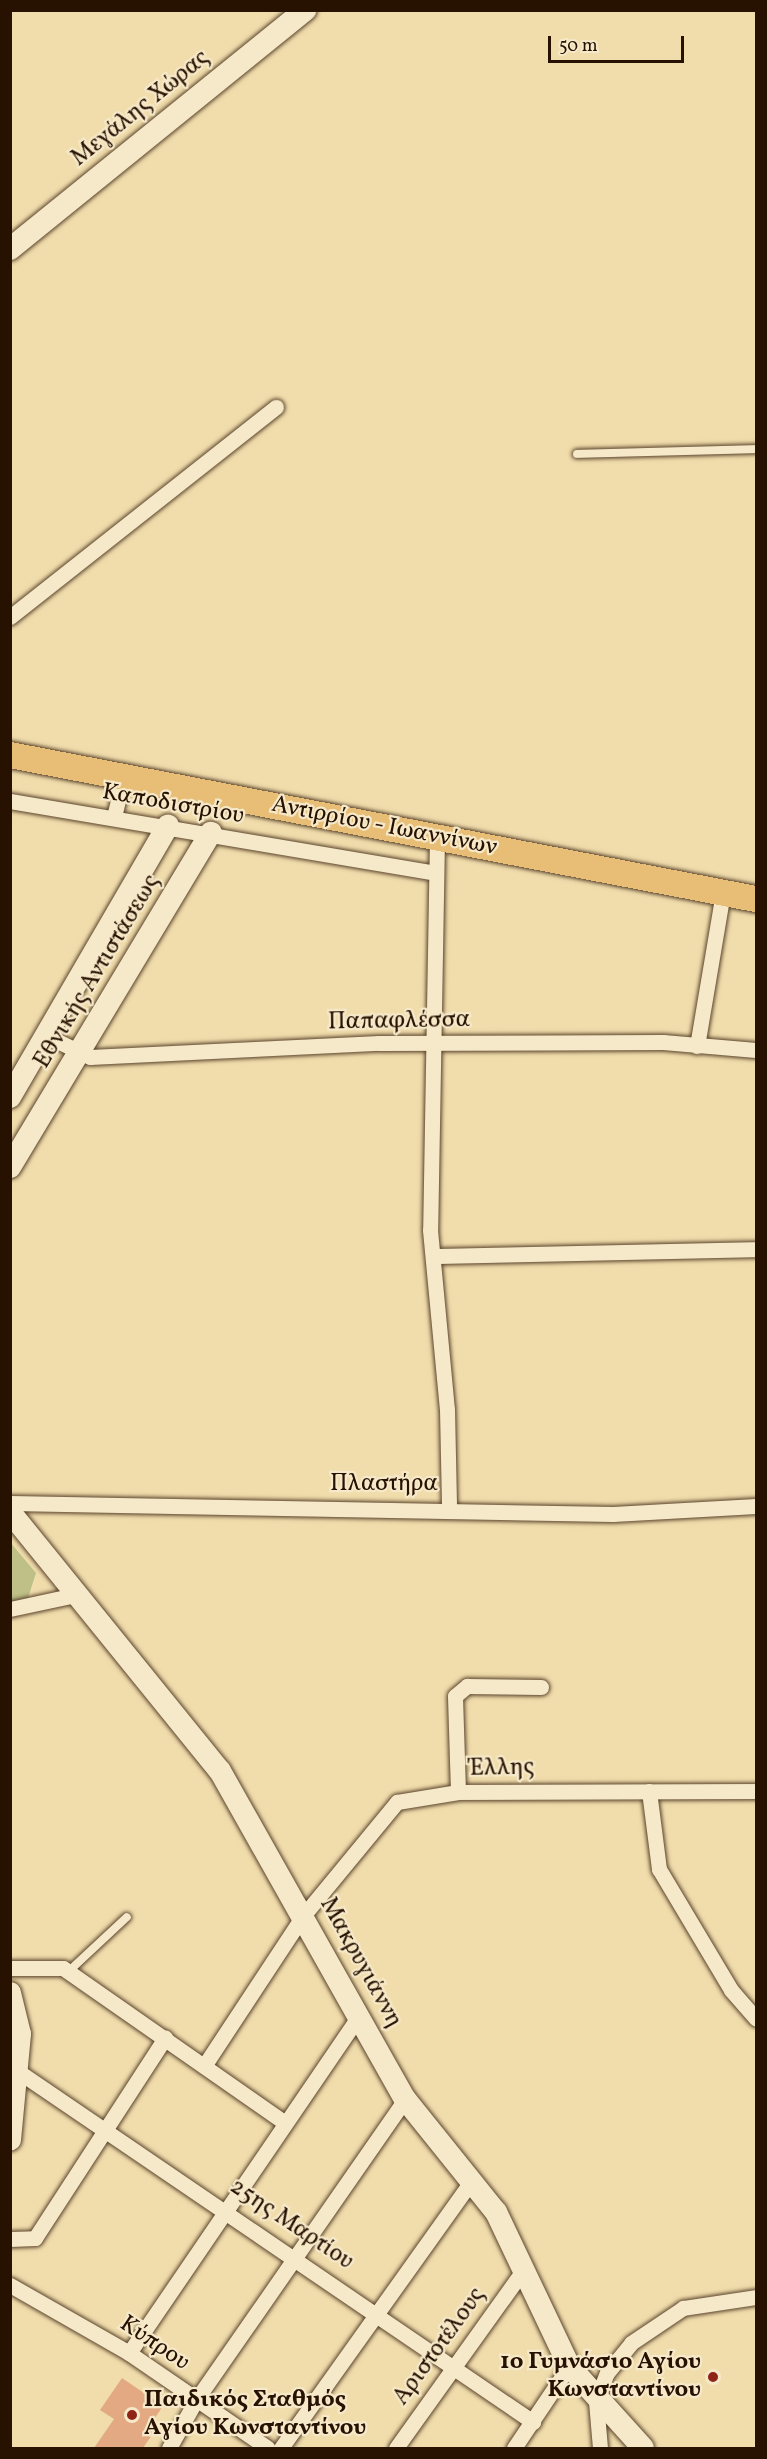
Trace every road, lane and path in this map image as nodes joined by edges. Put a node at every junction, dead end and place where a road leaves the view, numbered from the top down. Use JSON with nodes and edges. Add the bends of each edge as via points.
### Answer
{"nodes":[{"id":1,"x":305,"y":10,"type":"edge"},
{"id":2,"x":10,"y":249,"type":"edge"},
{"id":3,"x":276,"y":407,"type":"dead end"},
{"id":4,"x":756,"y":449,"type":"edge"},
{"id":5,"x":577,"y":454,"type":"dead end"},
{"id":6,"x":10,"y":617,"type":"edge"},
{"id":7,"x":10,"y":755,"type":"edge"},
{"id":8,"x":123,"y":775,"type":"junction"},
{"id":9,"x":10,"y":801,"type":"edge"},
{"id":10,"x":114,"y":817,"type":"junction"},
{"id":11,"x":168,"y":826,"type":"junction"},
{"id":12,"x":211,"y":833,"type":"junction"},
{"id":13,"x":437,"y":838,"type":"junction"},
{"id":14,"x":434,"y":873,"type":"junction"},
{"id":15,"x":723,"y":893,"type":"junction"},
{"id":16,"x":756,"y":899,"type":"edge"},
{"id":17,"x":46,"y":1036,"type":"junction"},
{"id":18,"x":432,"y":1043,"type":"junction"},
{"id":19,"x":697,"y":1046,"type":"junction"},
{"id":20,"x":756,"y":1050,"type":"edge"},
{"id":21,"x":81,"y":1054,"type":"junction"},
{"id":22,"x":10,"y":1096,"type":"edge"},
{"id":23,"x":10,"y":1167,"type":"edge"},
{"id":24,"x":756,"y":1250,"type":"edge"},
{"id":25,"x":433,"y":1256,"type":"junction"},
{"id":26,"x":10,"y":1503,"type":"edge"},
{"id":27,"x":756,"y":1506,"type":"edge"},
{"id":28,"x":448,"y":1507,"type":"junction"},
{"id":29,"x":10,"y":1512,"type":"edge"},
{"id":30,"x":75,"y":1595,"type":"junction"},
{"id":31,"x":10,"y":1609,"type":"edge"},
{"id":32,"x":541,"y":1687,"type":"dead end"},
{"id":33,"x":650,"y":1791,"type":"junction"},
{"id":34,"x":756,"y":1791,"type":"edge"},
{"id":35,"x":458,"y":1792,"type":"junction"},
{"id":36,"x":303,"y":1916,"type":"junction"},
{"id":37,"x":127,"y":1917,"type":"dead end"},
{"id":38,"x":10,"y":1968,"type":"edge"},
{"id":39,"x":69,"y":1971,"type":"junction"},
{"id":40,"x":10,"y":1993,"type":"edge"},
{"id":41,"x":358,"y":2017,"type":"junction"},
{"id":42,"x":756,"y":2019,"type":"edge"},
{"id":43,"x":165,"y":2038,"type":"junction"},
{"id":44,"x":204,"y":2066,"type":"junction"},
{"id":45,"x":19,"y":2072,"type":"junction"},
{"id":46,"x":405,"y":2099,"type":"junction"},
{"id":47,"x":284,"y":2122,"type":"junction"},
{"id":48,"x":105,"y":2126,"type":"junction"},
{"id":49,"x":10,"y":2140,"type":"edge"},
{"id":50,"x":473,"y":2179,"type":"junction"},
{"id":51,"x":226,"y":2208,"type":"junction"},
{"id":52,"x":10,"y":2239,"type":"edge"},
{"id":53,"x":296,"y":2256,"type":"junction"},
{"id":54,"x":522,"y":2272,"type":"junction"},
{"id":55,"x":10,"y":2285,"type":"edge"},
{"id":56,"x":756,"y":2297,"type":"edge"},
{"id":57,"x":375,"y":2310,"type":"junction"},
{"id":58,"x":129,"y":2353,"type":"junction"},
{"id":59,"x":453,"y":2365,"type":"junction"},
{"id":60,"x":569,"y":2366,"type":"junction"},
{"id":61,"x":196,"y":2400,"type":"junction"},
{"id":62,"x":596,"y":2401,"type":"junction"},
{"id":63,"x":533,"y":2421,"type":"junction"},
{"id":64,"x":169,"y":2448,"type":"edge"},
{"id":65,"x":268,"y":2448,"type":"edge"},
{"id":66,"x":280,"y":2448,"type":"edge"},
{"id":67,"x":396,"y":2448,"type":"edge"},
{"id":68,"x":514,"y":2448,"type":"edge"},
{"id":69,"x":600,"y":2448,"type":"edge"},
{"id":70,"x":643,"y":2448,"type":"edge"}],
"edges":[{"from":1,"to":2,"type":"street","name":"Μεγάλης Χώρας"},
{"from":3,"to":6,"type":"street"},
{"from":4,"to":5,"type":"lane"},
{"from":7,"to":8,"type":"main road","name":"Αντιρρίου - Ιωαννίνων"},
{"from":8,"to":10,"type":"street"},
{"from":8,"to":13,"type":"main road","name":"Αντιρρίου - Ιωαννίνων"},
{"from":9,"to":10,"type":"street","name":"Καποδιστρίου"},
{"from":10,"to":11,"type":"street","name":"Καποδιστρίου"},
{"from":11,"to":12,"type":"street","name":"Καποδιστρίου"},
{"from":11,"to":17,"type":"street","name":"Εθνικής Αντιστάσεως"},
{"from":12,"to":14,"type":"street","name":"Καποδιστρίου"},
{"from":12,"to":21,"type":"street","name":"Εθνικής Αντιστάσεως"},
{"from":13,"to":14,"type":"street"},
{"from":13,"to":15,"type":"main road","name":"Αντιρρίου - Ιωαννίνων"},
{"from":14,"to":18,"type":"street"},
{"from":15,"to":16,"type":"main road","name":"Αντιρρίου - Ιωαννίνων"},
{"from":15,"to":19,"type":"street"},
{"from":17,"to":21,"type":"street","name":"Παπαφλέσσα"},
{"from":17,"to":22,"type":"street","name":"Εθνικής Αντιστάσεως"},
{"from":18,"to":19,"type":"street","name":"Παπαφλέσσα"},
{"from":18,"to":21,"type":"street","name":"Παπαφλέσσα"},
{"from":18,"to":25,"type":"street"},
{"from":19,"to":20,"type":"street","name":"Παπαφλέσσα"},
{"from":21,"to":23,"type":"street","name":"Εθνικής Αντιστάσεως"},
{"from":24,"to":25,"type":"street"},
{"from":25,"to":28,"type":"street","via":[[447,1409]]},
{"from":26,"to":28,"type":"street","name":"Πλαστήρα"},
{"from":27,"to":28,"type":"street","name":"Πλαστήρα","via":[[613,1514]]},
{"from":29,"to":30,"type":"street","name":"Μακρυγιάννη"},
{"from":30,"to":31,"type":"street"},
{"from":30,"to":36,"type":"street","name":"Μακρυγιάννη","via":[[220,1771]]},
{"from":32,"to":35,"type":"street","via":[[467,1686],[455,1696]]},
{"from":33,"to":34,"type":"street","name":"Έλλης"},
{"from":33,"to":35,"type":"street","name":"Έλλης"},
{"from":33,"to":42,"type":"street","via":[[660,1869],[730,1990]]},
{"from":35,"to":36,"type":"street","name":"Έλλης","via":[[397,1802]]},
{"from":36,"to":41,"type":"street","name":"Μακρυγιάννη"},
{"from":36,"to":44,"type":"street","name":"Έλλης"},
{"from":37,"to":39,"type":"lane"},
{"from":38,"to":39,"type":"street"},
{"from":39,"to":43,"type":"street"},
{"from":40,"to":45,"type":"street","via":[[20,2034]]},
{"from":41,"to":46,"type":"street","name":"Μακρυγιάννη"},
{"from":41,"to":47,"type":"street"},
{"from":43,"to":44,"type":"street"},
{"from":43,"to":48,"type":"street"},
{"from":44,"to":47,"type":"street"},
{"from":45,"to":48,"type":"street","name":"25ης Μαρτίου"},
{"from":45,"to":49,"type":"street"},
{"from":46,"to":50,"type":"street","name":"Μακρυγιάννη"},
{"from":46,"to":53,"type":"street"},
{"from":47,"to":51,"type":"street"},
{"from":48,"to":51,"type":"street","name":"25ης Μαρτίου"},
{"from":48,"to":52,"type":"street","via":[[35,2238]]},
{"from":50,"to":54,"type":"street","name":"Μακρυγιάννη","via":[[495,2212]]},
{"from":50,"to":57,"type":"street"},
{"from":51,"to":53,"type":"street","name":"25ης Μαρτίου"},
{"from":51,"to":58,"type":"street"},
{"from":53,"to":57,"type":"street","name":"25ης Μαρτίου"},
{"from":53,"to":61,"type":"street"},
{"from":54,"to":59,"type":"street","name":"Αριστοτέλους"},
{"from":54,"to":60,"type":"street","name":"Μακρυγιάννη"},
{"from":55,"to":58,"type":"street","name":"Κύπρου"},
{"from":56,"to":62,"type":"street","via":[[692,2305],[659,2321],[614,2362]]},
{"from":57,"to":59,"type":"street","name":"25ης Μαρτίου"},
{"from":57,"to":66,"type":"street"},
{"from":58,"to":61,"type":"street","name":"Κύπρου"},
{"from":59,"to":63,"type":"street","name":"25ης Μαρτίου"},
{"from":59,"to":67,"type":"street","name":"Αριστοτέλους"},
{"from":60,"to":62,"type":"street","name":"Μακρυγιάννη"},
{"from":60,"to":63,"type":"street"},
{"from":61,"to":64,"type":"street"},
{"from":61,"to":65,"type":"street","name":"Κύπρου"},
{"from":62,"to":69,"type":"street"},
{"from":62,"to":70,"type":"street","name":"Μακρυγιάννη"},
{"from":63,"to":68,"type":"street"}]}
